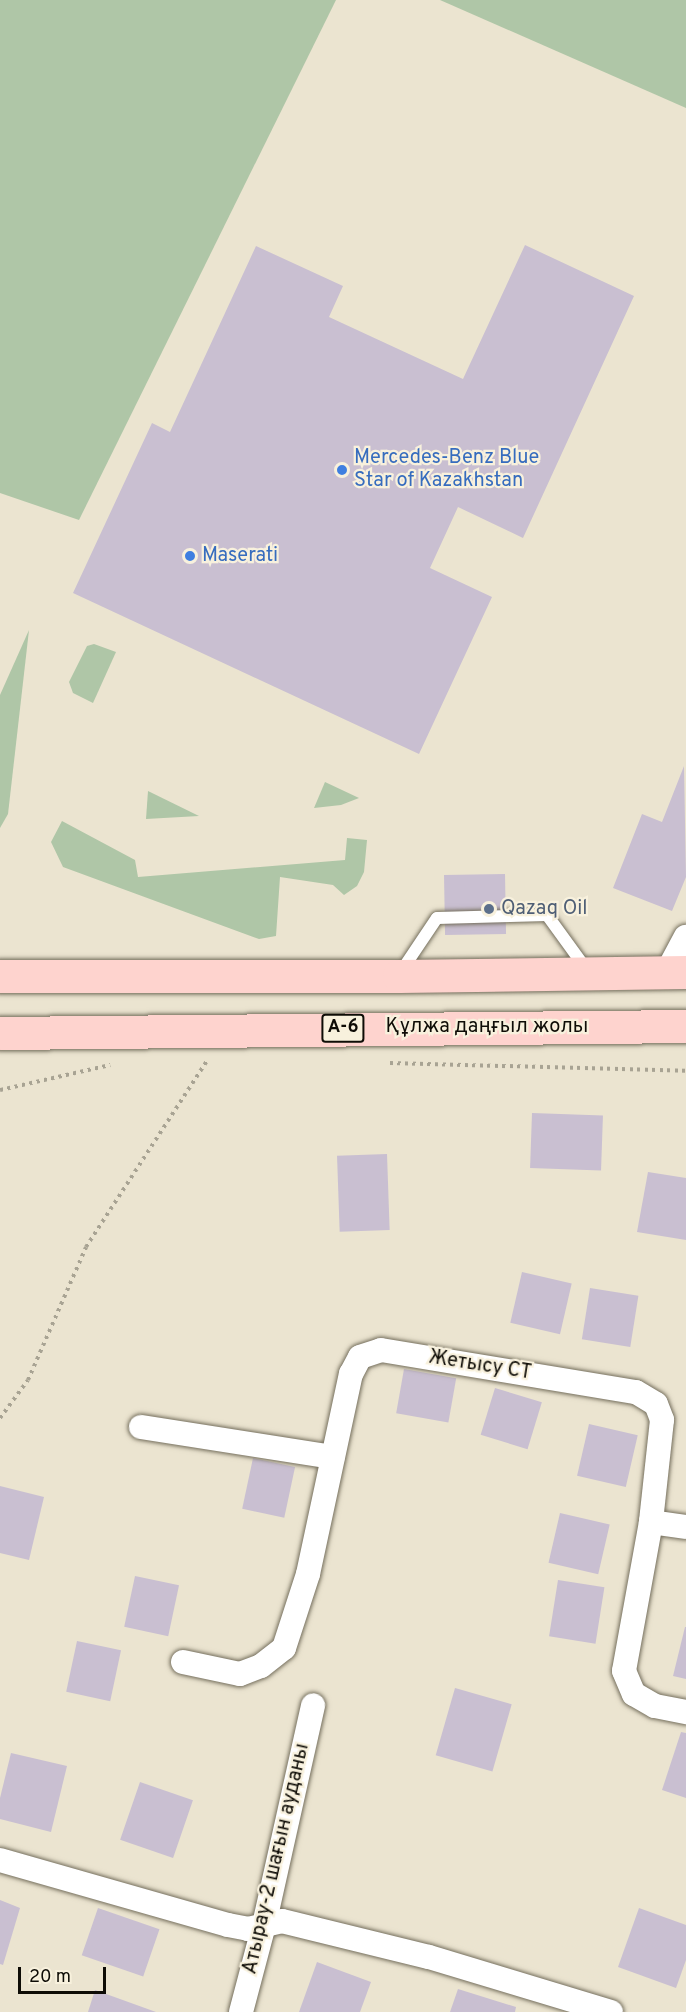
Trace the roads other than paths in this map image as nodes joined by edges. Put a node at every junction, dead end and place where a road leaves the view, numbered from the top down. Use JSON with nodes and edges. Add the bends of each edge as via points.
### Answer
{"nodes":[{"id":1,"x":686,"y":937,"type":"edge"},
{"id":2,"x":0,"y":970,"type":"edge"},
{"id":3,"x":676,"y":972,"type":"edge"},
{"id":4,"x":589,"y":973,"type":"junction"},
{"id":5,"x":0,"y":976,"type":"edge"},
{"id":6,"x":48,"y":976,"type":"junction"},
{"id":7,"x":399,"y":976,"type":"junction"},
{"id":8,"x":686,"y":1026,"type":"edge"},
{"id":9,"x":0,"y":1033,"type":"edge"},
{"id":10,"x":60,"y":1034,"type":"junction"},
{"id":11,"x":0,"y":1042,"type":"edge"},
{"id":12,"x":141,"y":1427,"type":"dead end"},
{"id":13,"x":333,"y":1457,"type":"junction"},
{"id":14,"x":651,"y":1522,"type":"junction"},
{"id":15,"x":686,"y":1527,"type":"edge"},
{"id":16,"x":183,"y":1662,"type":"dead end"},
{"id":17,"x":312,"y":1705,"type":"dead end"},
{"id":18,"x":686,"y":1712,"type":"edge"},
{"id":19,"x":0,"y":1860,"type":"edge"},
{"id":20,"x":264,"y":1925,"type":"junction"},
{"id":21,"x":240,"y":2012,"type":"edge"},
{"id":22,"x":611,"y":2012,"type":"edge"}],
"edges":[{"from":1,"to":3,"type":"street"},
{"from":2,"to":6,"type":"main road"},
{"from":3,"to":4,"type":"main road"},
{"from":4,"to":7,"type":"main road"},
{"from":4,"to":7,"type":"lane","via":[[547,915],[536,915],[437,918]]},
{"from":5,"to":6,"type":"main road"},
{"from":6,"to":7,"type":"main road"},
{"from":8,"to":10,"type":"main road","name":"Құлжа даңғыл жолы","number":"A-6"},
{"from":9,"to":10,"type":"main road","name":"Құлжа даңғыл жолы","number":"A-6"},
{"from":10,"to":11,"type":"main road"},
{"from":12,"to":13,"type":"street"},
{"from":13,"to":14,"type":"street","name":"Жетысу СТ","via":[[351,1374],[360,1357],[381,1350],[636,1392],[656,1404],[662,1420]]},
{"from":13,"to":16,"type":"street","name":"Жетысу СТ","via":[[308,1574],[284,1648],[261,1666],[240,1674]]},
{"from":14,"to":15,"type":"street"},
{"from":14,"to":18,"type":"street","name":"Жетысу СТ","via":[[624,1671],[634,1694],[655,1706]]},
{"from":17,"to":20,"type":"street","name":"Атырау-2 шағын ауданы"},
{"from":19,"to":20,"type":"street","via":[[228,1925],[248,1929]]},
{"from":20,"to":21,"type":"street","name":"Атырау-2 шағын ауданы"},
{"from":20,"to":22,"type":"street","via":[[282,1921],[429,1957]]}]}
